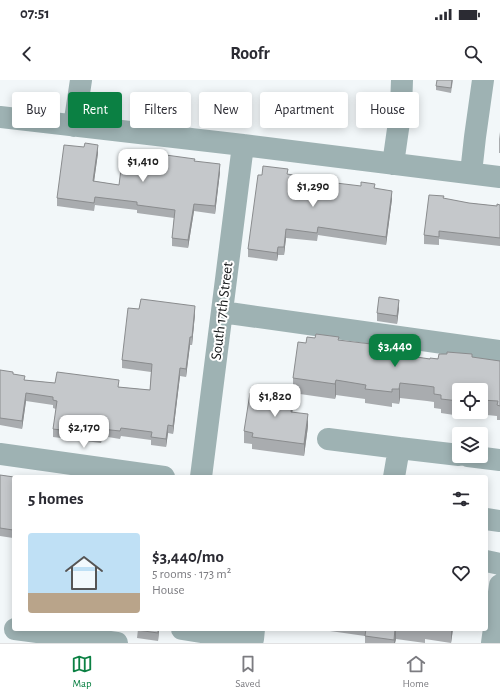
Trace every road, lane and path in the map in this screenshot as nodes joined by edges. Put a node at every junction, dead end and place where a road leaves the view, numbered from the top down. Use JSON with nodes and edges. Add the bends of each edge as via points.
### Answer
{"nodes":[{"id":1,"x":81,"y":80,"type":"edge"},
{"id":2,"x":402,"y":80,"type":"edge"},
{"id":3,"x":483,"y":80,"type":"edge"},
{"id":4,"x":79,"y":92,"type":"edge"},
{"id":5,"x":0,"y":117,"type":"edge"},
{"id":6,"x":68,"y":125,"type":"edge"},
{"id":7,"x":92,"y":128,"type":"edge"},
{"id":8,"x":243,"y":145,"type":"junction"},
{"id":9,"x":392,"y":164,"type":"junction"},
{"id":10,"x":471,"y":173,"type":"junction"},
{"id":11,"x":500,"y":177,"type":"edge"},
{"id":12,"x":222,"y":312,"type":"junction"},
{"id":13,"x":500,"y":351,"type":"edge"},
{"id":14,"x":328,"y":438,"type":"dead end"},
{"id":15,"x":400,"y":448,"type":"junction"},
{"id":16,"x":0,"y":454,"type":"edge"},
{"id":17,"x":452,"y":454,"type":"edge"},
{"id":18,"x":488,"y":458,"type":"edge"},
{"id":19,"x":500,"y":460,"type":"edge"},
{"id":20,"x":150,"y":475,"type":"edge"},
{"id":21,"x":201,"y":475,"type":"edge"},
{"id":22,"x":394,"y":475,"type":"edge"},
{"id":23,"x":488,"y":520,"type":"edge"},
{"id":24,"x":500,"y":521,"type":"edge"},
{"id":25,"x":488,"y":562,"type":"edge"},
{"id":26,"x":500,"y":564,"type":"edge"},
{"id":27,"x":500,"y":585,"type":"edge"},
{"id":28,"x":0,"y":627,"type":"edge"},
{"id":29,"x":12,"y":629,"type":"edge"},
{"id":30,"x":29,"y":631,"type":"edge"},
{"id":31,"x":181,"y":631,"type":"edge"},
{"id":32,"x":193,"y":631,"type":"edge"},
{"id":33,"x":254,"y":631,"type":"edge"},
{"id":34,"x":117,"y":643,"type":"edge"},
{"id":35,"x":180,"y":643,"type":"edge"},
{"id":36,"x":492,"y":643,"type":"edge"}],
"edges":[{"from":1,"to":4,"type":"street"},
{"from":2,"to":9,"type":"street","via":[[401,108]]},
{"from":3,"to":10,"type":"street"},
{"from":5,"to":6,"type":"street"},
{"from":7,"to":8,"type":"street"},
{"from":8,"to":9,"type":"street"},
{"from":8,"to":12,"type":"street","name":"South 17th Street"},
{"from":9,"to":10,"type":"street"},
{"from":10,"to":11,"type":"street"},
{"from":12,"to":13,"type":"street"},
{"from":12,"to":21,"type":"street","name":"South 17th Street"},
{"from":14,"to":15,"type":"street"},
{"from":15,"to":17,"type":"street"},
{"from":15,"to":22,"type":"street"},
{"from":16,"to":20,"type":"street"},
{"from":18,"to":19,"type":"street"},
{"from":23,"to":24,"type":"street"},
{"from":25,"to":26,"type":"street"},
{"from":27,"to":36,"type":"street"},
{"from":28,"to":29,"type":"street"},
{"from":30,"to":34,"type":"street"},
{"from":31,"to":35,"type":"street"},
{"from":32,"to":33,"type":"street","via":[[253,639]]}]}
